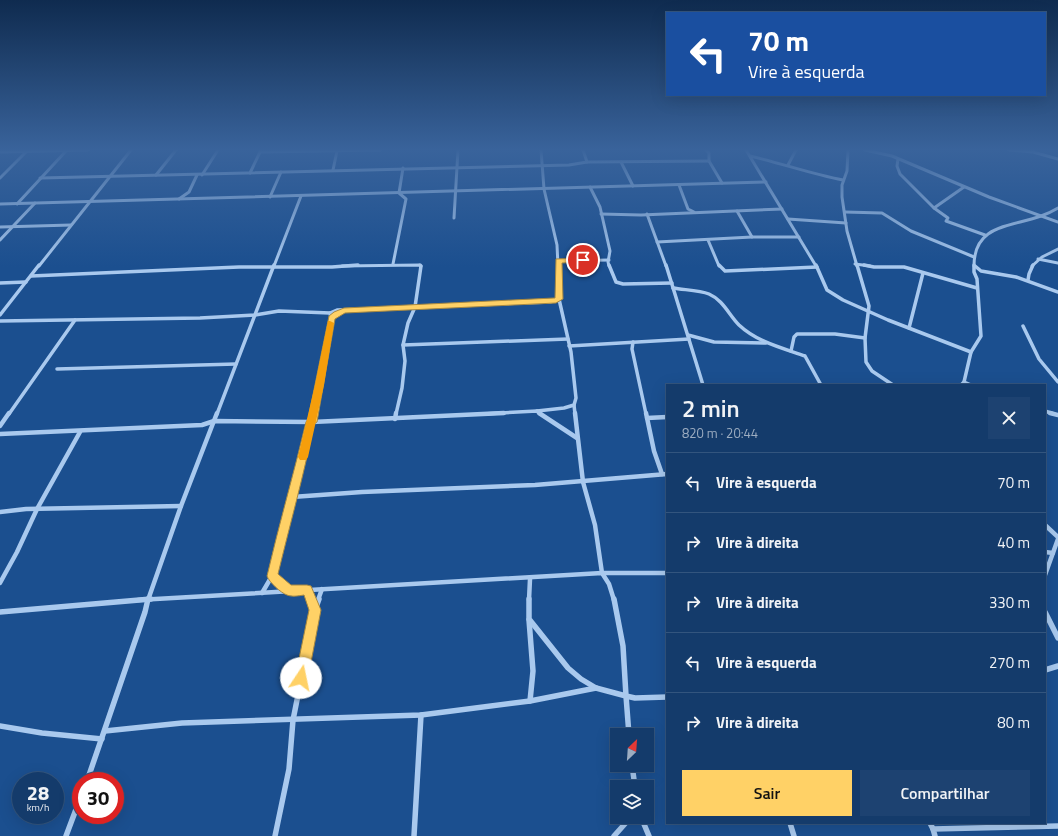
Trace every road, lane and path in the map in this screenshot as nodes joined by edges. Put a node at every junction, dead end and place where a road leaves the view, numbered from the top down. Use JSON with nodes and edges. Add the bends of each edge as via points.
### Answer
{"nodes":[{"id":1,"x":30,"y":189,"type":"edge"},
{"id":2,"x":99,"y":189,"type":"edge"},
{"id":3,"x":190,"y":189,"type":"edge"},
{"id":4,"x":273,"y":189,"type":"edge"},
{"id":5,"x":400,"y":189,"type":"edge"},
{"id":6,"x":544,"y":189,"type":"joint"},
{"id":7,"x":591,"y":189,"type":"edge"},
{"id":8,"x":681,"y":189,"type":"edge"},
{"id":9,"x":770,"y":189,"type":"edge"},
{"id":10,"x":842,"y":189,"type":"edge"},
{"id":11,"x":917,"y":189,"type":"edge"},
{"id":12,"x":961,"y":189,"type":"edge"},
{"id":13,"x":969,"y":189,"type":"edge"},
{"id":14,"x":456,"y":191,"type":"junction"},
{"id":15,"x":399,"y":193,"type":"junction"},
{"id":16,"x":301,"y":196,"type":"junction"},
{"id":17,"x":270,"y":197,"type":"junction"},
{"id":18,"x":178,"y":199,"type":"junction"},
{"id":19,"x":89,"y":202,"type":"junction"},
{"id":20,"x":35,"y":203,"type":"junction"},
{"id":21,"x":0,"y":204,"type":"edge"},
{"id":22,"x":17,"y":204,"type":"junction"},
{"id":23,"x":934,"y":208,"type":"junction"},
{"id":24,"x":1058,"y":208,"type":"edge"},
{"id":25,"x":688,"y":209,"type":"junction"},
{"id":26,"x":782,"y":209,"type":"junction"},
{"id":27,"x":737,"y":211,"type":"junction"},
{"id":28,"x":695,"y":212,"type":"junction"},
{"id":29,"x":845,"y":212,"type":"junction"},
{"id":30,"x":686,"y":213,"type":"junction"},
{"id":31,"x":601,"y":214,"type":"junction"},
{"id":32,"x":648,"y":214,"type":"junction"},
{"id":33,"x":1042,"y":216,"type":"junction"},
{"id":34,"x":454,"y":218,"type":"dead end"},
{"id":35,"x":788,"y":219,"type":"junction"},
{"id":36,"x":1058,"y":222,"type":"edge"},
{"id":37,"x":846,"y":223,"type":"junction"},
{"id":38,"x":71,"y":225,"type":"junction"},
{"id":39,"x":14,"y":226,"type":"junction"},
{"id":40,"x":0,"y":227,"type":"edge"},
{"id":41,"x":985,"y":235,"type":"junction"},
{"id":42,"x":752,"y":237,"type":"junction"},
{"id":43,"x":799,"y":237,"type":"junction"},
{"id":44,"x":0,"y":240,"type":"edge"},
{"id":45,"x":708,"y":240,"type":"junction"},
{"id":46,"x":657,"y":242,"type":"junction"},
{"id":47,"x":1058,"y":249,"type":"edge"},
{"id":48,"x":974,"y":257,"type":"junction"},
{"id":49,"x":1038,"y":259,"type":"junction"},
{"id":50,"x":609,"y":260,"type":"junction"},
{"id":51,"x":558,"y":261,"type":"junction"},
{"id":52,"x":1058,"y":263,"type":"edge"},
{"id":53,"x":393,"y":264,"type":"junction"},
{"id":54,"x":855,"y":264,"type":"junction"},
{"id":55,"x":975,"y":266,"type":"junction"},
{"id":56,"x":273,"y":267,"type":"junction"},
{"id":57,"x":817,"y":267,"type":"junction"},
{"id":58,"x":981,"y":271,"type":"junction"},
{"id":59,"x":923,"y":273,"type":"junction"},
{"id":60,"x":31,"y":276,"type":"junction"},
{"id":61,"x":977,"y":279,"type":"junction"},
{"id":62,"x":1028,"y":280,"type":"junction"},
{"id":63,"x":26,"y":282,"type":"junction"},
{"id":64,"x":0,"y":283,"type":"edge"},
{"id":65,"x":672,"y":283,"type":"junction"},
{"id":66,"x":673,"y":288,"type":"junction"},
{"id":67,"x":977,"y":288,"type":"junction"},
{"id":68,"x":1058,"y":292,"type":"edge"},
{"id":69,"x":559,"y":299,"type":"junction"},
{"id":70,"x":415,"y":307,"type":"junction"},
{"id":71,"x":344,"y":310,"type":"junction"},
{"id":72,"x":869,"y":311,"type":"junction"},
{"id":73,"x":330,"y":313,"type":"junction"},
{"id":74,"x":0,"y":315,"type":"edge"},
{"id":75,"x":255,"y":315,"type":"junction"},
{"id":76,"x":332,"y":318,"type":"junction"},
{"id":77,"x":75,"y":320,"type":"junction"},
{"id":78,"x":1,"y":323,"type":"edge"},
{"id":79,"x":1023,"y":326,"type":"dead end"},
{"id":80,"x":909,"y":328,"type":"junction"},
{"id":81,"x":688,"y":337,"type":"junction"},
{"id":82,"x":865,"y":338,"type":"junction"},
{"id":83,"x":568,"y":339,"type":"junction"},
{"id":84,"x":633,"y":342,"type":"junction"},
{"id":85,"x":766,"y":343,"type":"junction"},
{"id":86,"x":403,"y":345,"type":"junction"},
{"id":87,"x":569,"y":346,"type":"junction"},
{"id":88,"x":791,"y":351,"type":"junction"},
{"id":89,"x":971,"y":352,"type":"junction"},
{"id":90,"x":236,"y":364,"type":"junction"},
{"id":91,"x":57,"y":369,"type":"dead end"},
{"id":92,"x":1058,"y":382,"type":"edge"},
{"id":93,"x":963,"y":383,"type":"edge"},
{"id":94,"x":703,"y":384,"type":"edge"},
{"id":95,"x":820,"y":384,"type":"edge"},
{"id":96,"x":891,"y":384,"type":"edge"},
{"id":97,"x":574,"y":405,"type":"junction"},
{"id":98,"x":537,"y":411,"type":"junction"},
{"id":99,"x":1046,"y":411,"type":"edge"},
{"id":100,"x":1058,"y":415,"type":"edge"},
{"id":101,"x":666,"y":417,"type":"edge"},
{"id":102,"x":647,"y":418,"type":"junction"},
{"id":103,"x":395,"y":419,"type":"junction"},
{"id":104,"x":214,"y":421,"type":"junction"},
{"id":105,"x":311,"y":422,"type":"junction"},
{"id":106,"x":0,"y":426,"type":"edge"},
{"id":107,"x":80,"y":432,"type":"junction"},
{"id":108,"x":0,"y":434,"type":"edge"},
{"id":109,"x":577,"y":438,"type":"junction"},
{"id":110,"x":664,"y":474,"type":"edge"},
{"id":111,"x":583,"y":482,"type":"junction"},
{"id":112,"x":292,"y":497,"type":"junction"},
{"id":113,"x":181,"y":506,"type":"junction"},
{"id":114,"x":37,"y":509,"type":"junction"},
{"id":115,"x":0,"y":512,"type":"edge"},
{"id":116,"x":1046,"y":526,"type":"edge"},
{"id":117,"x":1058,"y":538,"type":"edge"},
{"id":118,"x":1046,"y":552,"type":"edge"},
{"id":119,"x":1053,"y":553,"type":"junction"},
{"id":120,"x":1046,"y":572,"type":"edge"},
{"id":121,"x":602,"y":573,"type":"junction"},
{"id":122,"x":666,"y":573,"type":"edge"},
{"id":123,"x":272,"y":576,"type":"junction"},
{"id":124,"x":530,"y":579,"type":"junction"},
{"id":125,"x":0,"y":583,"type":"edge"},
{"id":126,"x":322,"y":589,"type":"junction"},
{"id":127,"x":307,"y":590,"type":"junction"},
{"id":128,"x":289,"y":591,"type":"junction"},
{"id":129,"x":262,"y":593,"type":"junction"},
{"id":130,"x":148,"y":599,"type":"junction"},
{"id":131,"x":315,"y":610,"type":"junction"},
{"id":132,"x":0,"y":612,"type":"edge"},
{"id":133,"x":1046,"y":614,"type":"edge"},
{"id":134,"x":529,"y":619,"type":"junction"},
{"id":135,"x":1058,"y":638,"type":"edge"},
{"id":136,"x":1058,"y":666,"type":"edge"},
{"id":137,"x":1046,"y":670,"type":"edge"},
{"id":138,"x":596,"y":688,"type":"junction"},
{"id":139,"x":626,"y":696,"type":"junction"},
{"id":140,"x":666,"y":697,"type":"edge"},
{"id":141,"x":530,"y":701,"type":"junction"},
{"id":142,"x":421,"y":715,"type":"junction"},
{"id":143,"x":293,"y":720,"type":"junction"},
{"id":144,"x":0,"y":726,"type":"edge"},
{"id":145,"x":628,"y":728,"type":"edge"},
{"id":146,"x":105,"y":731,"type":"junction"},
{"id":147,"x":102,"y":738,"type":"junction"},
{"id":148,"x":89,"y":772,"type":"edge"},
{"id":149,"x":72,"y":820,"type":"edge"},
{"id":150,"x":625,"y":824,"type":"edge"},
{"id":151,"x":644,"y":824,"type":"edge"},
{"id":152,"x":790,"y":824,"type":"edge"},
{"id":153,"x":931,"y":826,"type":"edge"},
{"id":154,"x":1058,"y":826,"type":"edge"},
{"id":155,"x":66,"y":836,"type":"edge"},
{"id":156,"x":276,"y":836,"type":"edge"},
{"id":157,"x":414,"y":836,"type":"edge"},
{"id":158,"x":614,"y":836,"type":"edge"},
{"id":159,"x":649,"y":836,"type":"edge"},
{"id":160,"x":794,"y":836,"type":"edge"},
{"id":161,"x":936,"y":836,"type":"edge"}],
"edges":[{"from":1,"to":22,"type":"street"},
{"from":2,"to":19,"type":"street"},
{"from":3,"to":18,"type":"street"},
{"from":4,"to":17,"type":"street"},
{"from":5,"to":15,"type":"street"},
{"from":6,"to":14,"type":"street"},
{"from":6,"to":51,"type":"street","via":[[557,245]]},
{"from":7,"to":31,"type":"street"},
{"from":8,"to":25,"type":"street"},
{"from":9,"to":26,"type":"street"},
{"from":10,"to":29,"type":"street"},
{"from":11,"to":23,"type":"street"},
{"from":12,"to":23,"type":"street"},
{"from":13,"to":33,"type":"street"},
{"from":14,"to":15,"type":"street"},
{"from":14,"to":34,"type":"street"},
{"from":15,"to":16,"type":"street"},
{"from":15,"to":53,"type":"street","via":[[406,198]]},
{"from":16,"to":17,"type":"street"},
{"from":16,"to":56,"type":"street"},
{"from":17,"to":18,"type":"street"},
{"from":18,"to":19,"type":"street"},
{"from":19,"to":20,"type":"street"},
{"from":19,"to":38,"type":"street"},
{"from":20,"to":22,"type":"street"},
{"from":20,"to":39,"type":"street"},
{"from":21,"to":22,"type":"street"},
{"from":23,"to":41,"type":"street","via":[[948,218],[946,221],[949,224]]},
{"from":24,"to":33,"type":"street"},
{"from":25,"to":28,"type":"street"},
{"from":25,"to":30,"type":"street"},
{"from":26,"to":27,"type":"street"},
{"from":26,"to":35,"type":"street"},
{"from":27,"to":28,"type":"street"},
{"from":27,"to":42,"type":"street"},
{"from":28,"to":30,"type":"street"},
{"from":29,"to":37,"type":"street"},
{"from":29,"to":48,"type":"street","via":[[885,214],[911,231]]},
{"from":30,"to":32,"type":"street"},
{"from":31,"to":32,"type":"street"},
{"from":31,"to":50,"type":"street","via":[[610,251]]},
{"from":32,"to":46,"type":"street"},
{"from":33,"to":36,"type":"street"},
{"from":33,"to":41,"type":"street","via":[[1000,227]]},
{"from":35,"to":37,"type":"street"},
{"from":35,"to":43,"type":"street"},
{"from":37,"to":54,"type":"street"},
{"from":38,"to":39,"type":"street"},
{"from":38,"to":60,"type":"street"},
{"from":39,"to":40,"type":"street"},
{"from":39,"to":44,"type":"street"},
{"from":41,"to":48,"type":"street"},
{"from":42,"to":43,"type":"street"},
{"from":42,"to":45,"type":"street"},
{"from":43,"to":57,"type":"street"},
{"from":45,"to":46,"type":"street"},
{"from":45,"to":57,"type":"street","via":[[720,268],[725,271]]},
{"from":46,"to":65,"type":"street"},
{"from":47,"to":49,"type":"street"},
{"from":48,"to":55,"type":"street"},
{"from":49,"to":52,"type":"street"},
{"from":49,"to":62,"type":"street","via":[[1030,271]]},
{"from":50,"to":51,"type":"street"},
{"from":50,"to":65,"type":"street","via":[[611,272],[618,283]]},
{"from":51,"to":69,"type":"street"},
{"from":53,"to":56,"type":"street"},
{"from":53,"to":70,"type":"street","via":[[421,266]]},
{"from":54,"to":59,"type":"street","via":[[874,267],[900,266]]},
{"from":54,"to":72,"type":"street","via":[[868,299]]},
{"from":55,"to":58,"type":"street"},
{"from":55,"to":61,"type":"street"},
{"from":56,"to":60,"type":"street"},
{"from":56,"to":75,"type":"street"},
{"from":57,"to":72,"type":"street","via":[[827,290]]},
{"from":58,"to":61,"type":"street","via":[[980,278]]},
{"from":58,"to":62,"type":"street"},
{"from":59,"to":67,"type":"street"},
{"from":59,"to":80,"type":"street"},
{"from":60,"to":63,"type":"street"},
{"from":61,"to":67,"type":"street"},
{"from":62,"to":68,"type":"street"},
{"from":63,"to":64,"type":"street"},
{"from":63,"to":74,"type":"street"},
{"from":65,"to":66,"type":"street"},
{"from":66,"to":81,"type":"street"},
{"from":66,"to":85,"type":"street","via":[[705,292],[714,296],[739,325]]},
{"from":67,"to":89,"type":"street","via":[[982,336]]},
{"from":69,"to":70,"type":"street","via":[[550,302]]},
{"from":69,"to":83,"type":"street"},
{"from":70,"to":71,"type":"street"},
{"from":70,"to":86,"type":"street"},
{"from":71,"to":73,"type":"street"},
{"from":71,"to":76,"type":"street"},
{"from":72,"to":80,"type":"street"},
{"from":72,"to":82,"type":"street"},
{"from":73,"to":75,"type":"street","via":[[279,311]]},
{"from":73,"to":76,"type":"street"},
{"from":75,"to":77,"type":"street","via":[[156,320]]},
{"from":75,"to":90,"type":"street"},
{"from":76,"to":105,"type":"street"},
{"from":77,"to":78,"type":"street"},
{"from":77,"to":106,"type":"street"},
{"from":79,"to":92,"type":"street","via":[[1039,359]]},
{"from":80,"to":89,"type":"street"},
{"from":81,"to":84,"type":"street"},
{"from":81,"to":85,"type":"street","via":[[714,342]]},
{"from":81,"to":94,"type":"street"},
{"from":82,"to":88,"type":"street","via":[[835,334],[797,334]]},
{"from":82,"to":96,"type":"street","via":[[868,367]]},
{"from":83,"to":86,"type":"street"},
{"from":83,"to":87,"type":"street"},
{"from":84,"to":87,"type":"street"},
{"from":84,"to":102,"type":"street","via":[[632,349]]},
{"from":85,"to":88,"type":"street"},
{"from":86,"to":103,"type":"street","via":[[405,361]]},
{"from":87,"to":97,"type":"street","via":[[576,388]]},
{"from":88,"to":95,"type":"street","via":[[805,356]]},
{"from":89,"to":93,"type":"street"},
{"from":90,"to":91,"type":"street"},
{"from":90,"to":104,"type":"street"},
{"from":97,"to":98,"type":"street"},
{"from":97,"to":109,"type":"street"},
{"from":98,"to":103,"type":"street"},
{"from":98,"to":109,"type":"street"},
{"from":99,"to":100,"type":"street"},
{"from":101,"to":102,"type":"street"},
{"from":102,"to":110,"type":"street","via":[[654,451]]},
{"from":103,"to":105,"type":"street"},
{"from":104,"to":105,"type":"street"},
{"from":104,"to":107,"type":"street","via":[[202,425]]},
{"from":104,"to":113,"type":"street"},
{"from":105,"to":112,"type":"street"},
{"from":107,"to":108,"type":"street"},
{"from":107,"to":114,"type":"street"},
{"from":109,"to":111,"type":"street"},
{"from":110,"to":111,"type":"street"},
{"from":111,"to":112,"type":"street","via":[[337,492]]},
{"from":111,"to":121,"type":"street","via":[[595,525]]},
{"from":112,"to":123,"type":"street"},
{"from":113,"to":114,"type":"street"},
{"from":113,"to":130,"type":"street"},
{"from":114,"to":115,"type":"street"},
{"from":114,"to":125,"type":"street"},
{"from":116,"to":117,"type":"street"},
{"from":117,"to":119,"type":"street"},
{"from":118,"to":119,"type":"street"},
{"from":119,"to":120,"type":"street"},
{"from":121,"to":122,"type":"street"},
{"from":121,"to":124,"type":"street"},
{"from":121,"to":139,"type":"street","via":[[614,598],[622,646]]},
{"from":123,"to":128,"type":"street"},
{"from":123,"to":129,"type":"street"},
{"from":124,"to":126,"type":"street"},
{"from":124,"to":134,"type":"street"},
{"from":126,"to":127,"type":"street"},
{"from":126,"to":131,"type":"street"},
{"from":127,"to":128,"type":"street"},
{"from":127,"to":131,"type":"street"},
{"from":128,"to":129,"type":"street"},
{"from":129,"to":130,"type":"street"},
{"from":130,"to":132,"type":"street"},
{"from":130,"to":146,"type":"street","via":[[146,612]]},
{"from":131,"to":143,"type":"street"},
{"from":133,"to":135,"type":"street"},
{"from":134,"to":138,"type":"street","via":[[568,668]]},
{"from":134,"to":141,"type":"street","via":[[533,671]]},
{"from":136,"to":137,"type":"street"},
{"from":138,"to":139,"type":"street"},
{"from":138,"to":141,"type":"street"},
{"from":139,"to":140,"type":"street"},
{"from":139,"to":145,"type":"street"},
{"from":141,"to":142,"type":"street"},
{"from":142,"to":143,"type":"street"},
{"from":142,"to":157,"type":"street"},
{"from":143,"to":146,"type":"street","via":[[182,723]]},
{"from":143,"to":156,"type":"street","via":[[289,769]]},
{"from":144,"to":147,"type":"street","via":[[42,733]]},
{"from":146,"to":147,"type":"street"},
{"from":147,"to":148,"type":"street"},
{"from":149,"to":155,"type":"street"},
{"from":150,"to":158,"type":"street"},
{"from":151,"to":159,"type":"street"},
{"from":152,"to":160,"type":"street"},
{"from":153,"to":154,"type":"street"},
{"from":153,"to":161,"type":"street"}]}
